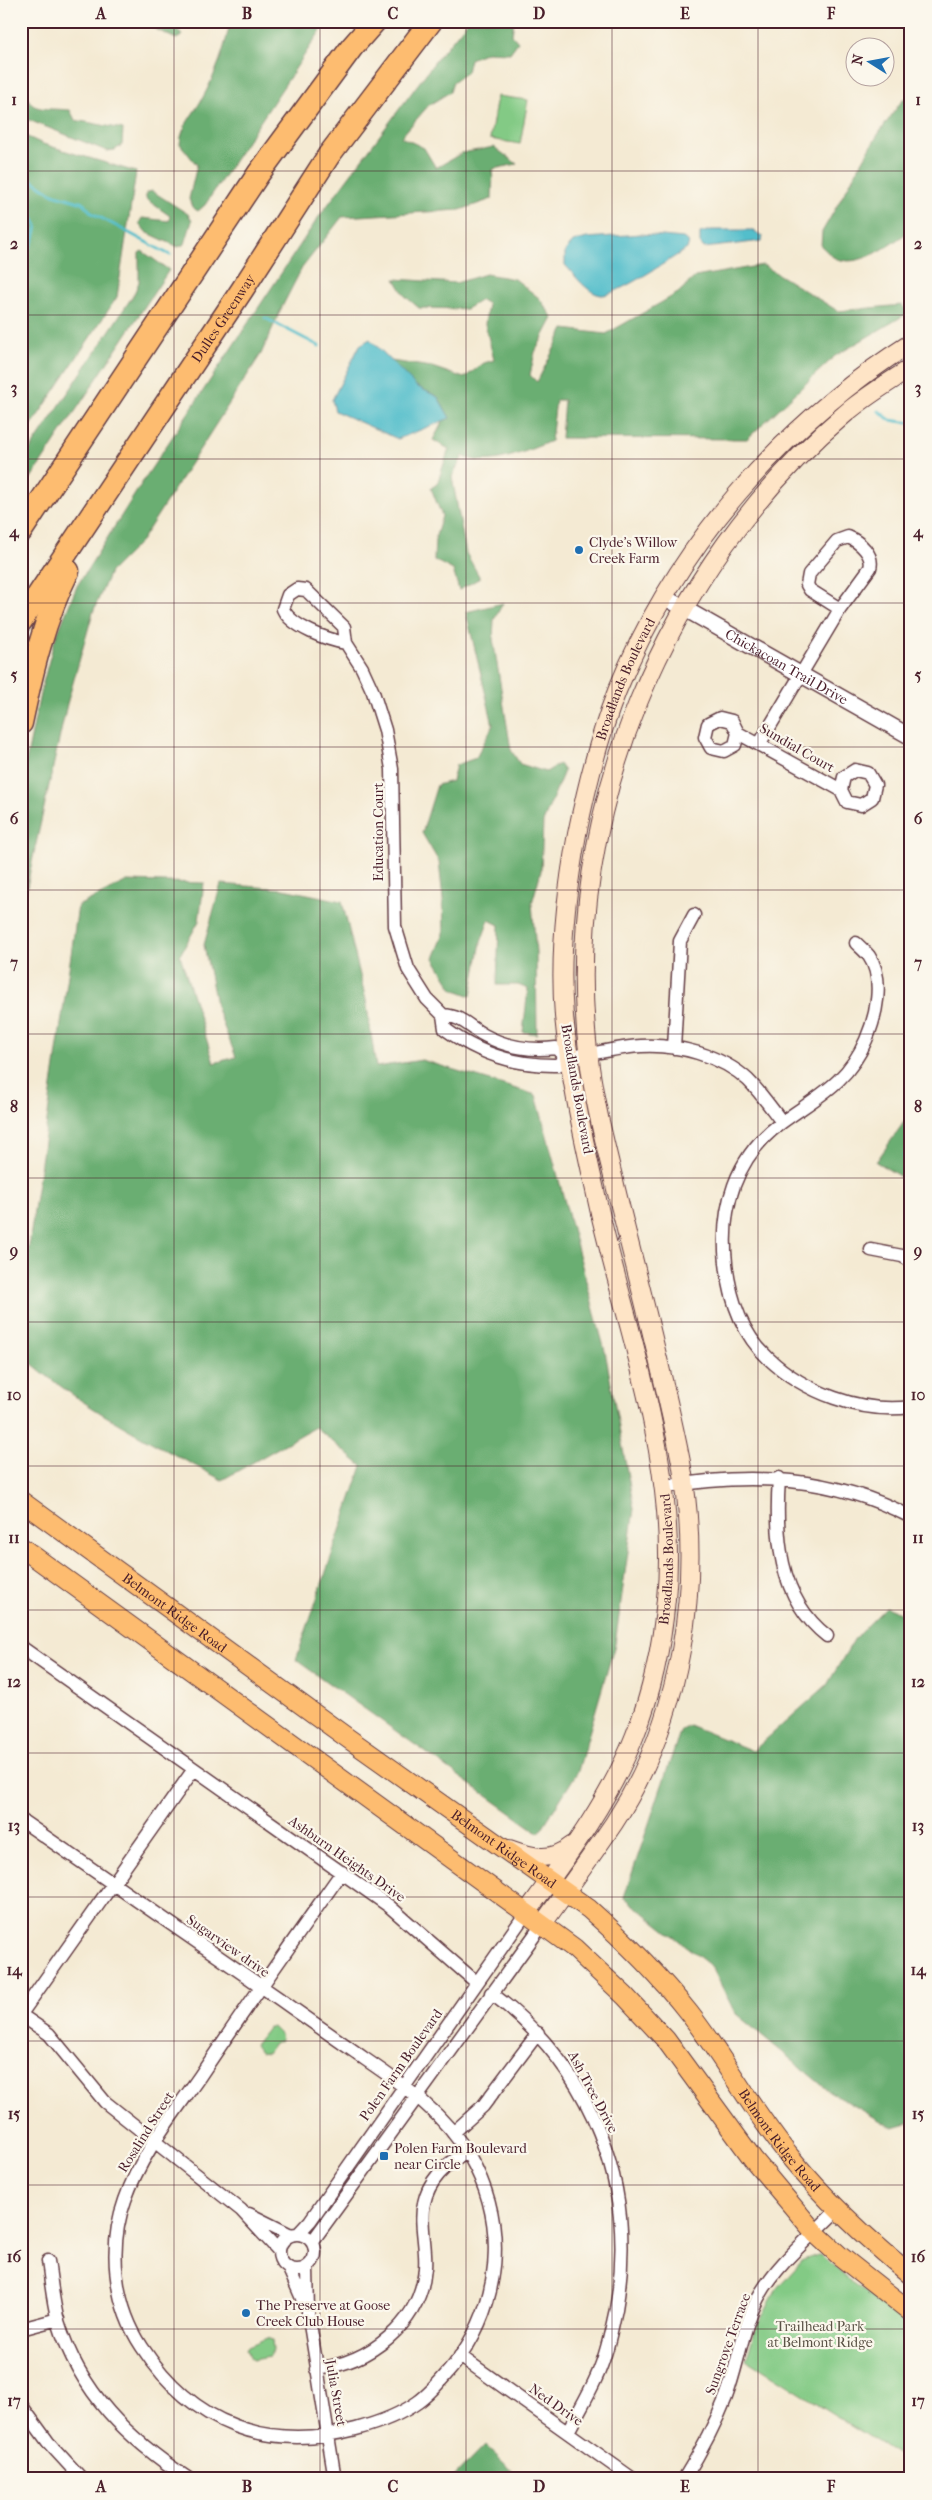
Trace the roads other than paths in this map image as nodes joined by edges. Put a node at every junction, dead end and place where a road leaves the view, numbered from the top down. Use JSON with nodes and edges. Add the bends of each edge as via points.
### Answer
{"nodes":[{"id":1,"x":361,"y":21,"type":"edge"},
{"id":2,"x":375,"y":21,"type":"edge"},
{"id":3,"x":432,"y":21,"type":"edge"},
{"id":4,"x":231,"y":214,"type":"junction"},
{"id":5,"x":911,"y":343,"type":"edge"},
{"id":6,"x":911,"y":368,"type":"edge"},
{"id":7,"x":173,"y":394,"type":"junction"},
{"id":8,"x":21,"y":531,"type":"edge"},
{"id":9,"x":664,"y":597,"type":"junction"},
{"id":10,"x":684,"y":608,"type":"junction"},
{"id":11,"x":840,"y":608,"type":"junction"},
{"id":12,"x":21,"y":622,"type":"edge"},
{"id":13,"x":346,"y":643,"type":"junction"},
{"id":14,"x":801,"y":674,"type":"junction"},
{"id":15,"x":21,"y":723,"type":"edge"},
{"id":16,"x":738,"y":733,"type":"dead end"},
{"id":17,"x":911,"y":737,"type":"edge"},
{"id":18,"x":760,"y":743,"type":"junction"},
{"id":19,"x":840,"y":790,"type":"dead end"},
{"id":20,"x":694,"y":915,"type":"dead end"},
{"id":21,"x":856,"y":943,"type":"dead end"},
{"id":22,"x":674,"y":1048,"type":"junction"},
{"id":23,"x":588,"y":1055,"type":"junction"},
{"id":24,"x":568,"y":1057,"type":"junction"},
{"id":25,"x":782,"y":1122,"type":"junction"},
{"id":26,"x":871,"y":1250,"type":"dead end"},
{"id":27,"x":911,"y":1261,"type":"edge"},
{"id":28,"x":911,"y":1407,"type":"edge"},
{"id":29,"x":779,"y":1478,"type":"junction"},
{"id":30,"x":685,"y":1484,"type":"junction"},
{"id":31,"x":664,"y":1487,"type":"junction"},
{"id":32,"x":21,"y":1501,"type":"edge"},
{"id":33,"x":911,"y":1517,"type":"edge"},
{"id":34,"x":21,"y":1547,"type":"edge"},
{"id":35,"x":827,"y":1636,"type":"dead end"},
{"id":36,"x":21,"y":1647,"type":"edge"},
{"id":37,"x":194,"y":1768,"type":"junction"},
{"id":38,"x":21,"y":1820,"type":"edge"},
{"id":39,"x":578,"y":1839,"type":"junction"},
{"id":40,"x":505,"y":1848,"type":"junction"},
{"id":41,"x":342,"y":1872,"type":"junction"},
{"id":42,"x":550,"y":1880,"type":"junction"},
{"id":43,"x":112,"y":1883,"type":"junction"},
{"id":44,"x":566,"y":1891,"type":"junction"},
{"id":45,"x":526,"y":1912,"type":"junction"},
{"id":46,"x":542,"y":1925,"type":"junction"},
{"id":47,"x":476,"y":1982,"type":"junction"},
{"id":48,"x":261,"y":1986,"type":"junction"},
{"id":49,"x":491,"y":1993,"type":"junction"},
{"id":50,"x":21,"y":2014,"type":"edge"},
{"id":51,"x":538,"y":2033,"type":"junction"},
{"id":52,"x":405,"y":2086,"type":"junction"},
{"id":53,"x":417,"y":2097,"type":"junction"},
{"id":54,"x":453,"y":2133,"type":"junction"},
{"id":55,"x":154,"y":2142,"type":"junction"},
{"id":56,"x":468,"y":2152,"type":"junction"},
{"id":57,"x":240,"y":2210,"type":"junction"},
{"id":58,"x":837,"y":2210,"type":"junction"},
{"id":59,"x":815,"y":2233,"type":"junction"},
{"id":60,"x":295,"y":2234,"type":"junction"},
{"id":61,"x":312,"y":2242,"type":"junction"},
{"id":62,"x":279,"y":2251,"type":"junction"},
{"id":63,"x":48,"y":2261,"type":"dead end"},
{"id":64,"x":307,"y":2268,"type":"junction"},
{"id":65,"x":289,"y":2269,"type":"junction"},
{"id":66,"x":911,"y":2275,"type":"edge"},
{"id":67,"x":308,"y":2312,"type":"junction"},
{"id":68,"x":911,"y":2312,"type":"edge"},
{"id":69,"x":58,"y":2319,"type":"junction"},
{"id":70,"x":21,"y":2329,"type":"edge"},
{"id":71,"x":460,"y":2356,"type":"junction"},
{"id":72,"x":316,"y":2369,"type":"junction"},
{"id":73,"x":21,"y":2405,"type":"edge"},
{"id":74,"x":568,"y":2432,"type":"junction"},
{"id":75,"x":328,"y":2436,"type":"junction"},
{"id":76,"x":82,"y":2479,"type":"edge"},
{"id":77,"x":189,"y":2479,"type":"edge"},
{"id":78,"x":335,"y":2479,"type":"edge"},
{"id":79,"x":633,"y":2479,"type":"edge"},
{"id":80,"x":684,"y":2479,"type":"edge"}],
"edges":[{"from":1,"to":4,"type":"highway","via":[[279,134]]},
{"from":2,"to":4,"type":"highway","via":[[352,47]]},
{"from":3,"to":7,"type":"highway","name":"Dulles Greenway","via":[[329,155]]},
{"from":4,"to":8,"type":"highway"},
{"from":5,"to":9,"type":"main road","name":"Broadlands Boulevard","via":[[849,384],[772,455],[726,505]]},
{"from":6,"to":10,"type":"main road","name":"Broadlands Boulevard","via":[[846,413],[793,463],[736,527]]},
{"from":7,"to":12,"type":"highway","name":"Dulles Greenway"},
{"from":7,"to":15,"type":"highway","via":[[78,552],[58,592],[31,676]]},
{"from":9,"to":10,"type":"street","name":"Chickacoan Trail Drive"},
{"from":9,"to":24,"type":"main road","name":"Broadlands Boulevard","via":[[617,691],[597,751],[581,817],[570,877],[564,944],[564,1016]]},
{"from":10,"to":14,"type":"street","name":"Chickacoan Trail Drive"},
{"from":10,"to":23,"type":"main road","name":"Broadlands Boulevard","via":[[637,706],[604,810],[585,933]]},
{"from":11,"to":11,"type":"street","via":[[872,562],[867,552],[848,537],[837,541],[807,579],[810,590]]},
{"from":11,"to":14,"type":"street"},
{"from":13,"to":13,"type":"street","name":"Education Court","via":[[344,627],[306,590],[297,589],[288,595],[283,610],[289,619],[330,641]]},
{"from":13,"to":24,"type":"street","name":"Education Court","via":[[373,692],[391,753],[395,926],[401,950],[416,983],[443,1015],[445,1029],[461,1041],[492,1056],[543,1066],[558,1066]]},
{"from":14,"to":17,"type":"street","name":"Chickacoan Trail Drive"},
{"from":14,"to":18,"type":"street"},
{"from":16,"to":18,"type":"street","name":"Sundial Court"},
{"from":18,"to":19,"type":"street","name":"Sundial Court"},
{"from":20,"to":22,"type":"street","via":[[680,941]]},
{"from":21,"to":25,"type":"street","via":[[869,957],[876,974],[876,1003],[866,1039],[858,1056],[835,1085]]},
{"from":22,"to":23,"type":"street","via":[[639,1046]]},
{"from":22,"to":25,"type":"street","via":[[702,1054],[734,1069],[759,1092]]},
{"from":23,"to":24,"type":"street"},
{"from":23,"to":30,"type":"main road","name":"Broadlands Boulevard","via":[[599,1115],[673,1421]]},
{"from":24,"to":31,"type":"main road","name":"Broadlands Boulevard","via":[[597,1196],[652,1421]]},
{"from":25,"to":28,"type":"street","via":[[760,1141],[743,1164],[727,1204],[724,1232],[728,1277],[740,1318],[765,1355],[804,1383],[869,1406]]},
{"from":26,"to":27,"type":"street"},
{"from":29,"to":30,"type":"street"},
{"from":29,"to":33,"type":"street","via":[[855,1493]]},
{"from":29,"to":35,"type":"street","via":[[776,1516],[786,1574],[810,1623]]},
{"from":30,"to":31,"type":"street"},
{"from":30,"to":44,"type":"main road","name":"Broadlands Boulevard","via":[[690,1549],[688,1598],[676,1674],[657,1733],[631,1792]]},
{"from":31,"to":39,"type":"main road","name":"Broadlands Boulevard","via":[[668,1563],[655,1667],[637,1732],[605,1796]]},
{"from":32,"to":40,"type":"main road","name":"Belmont Ridge Road"},
{"from":34,"to":45,"type":"main road"},
{"from":36,"to":37,"type":"street","name":"Ashburn Heights Drive"},
{"from":37,"to":41,"type":"street","name":"Ashburn Heights Drive"},
{"from":37,"to":43,"type":"street"},
{"from":38,"to":43,"type":"street","name":"Sugarview drive"},
{"from":39,"to":40,"type":"main road","via":[[564,1852],[547,1858]]},
{"from":39,"to":42,"type":"main road","name":"Broadlands Boulevard"},
{"from":40,"to":42,"type":"main road","name":"Belmont Ridge Road"},
{"from":41,"to":47,"type":"street","name":"Ashburn Heights Drive","via":[[411,1923]]},
{"from":41,"to":48,"type":"street","name":"Rosalind Street"},
{"from":42,"to":44,"type":"main road","name":"Belmont Ridge Road"},
{"from":42,"to":45,"type":"main road","name":"Broadlands Boulevard"},
{"from":43,"to":48,"type":"street","name":"Sugarview drive"},
{"from":43,"to":50,"type":"street"},
{"from":44,"to":46,"type":"main road","name":"Broadlands Boulevard"},
{"from":44,"to":58,"type":"main road","name":"Belmont Ridge Road","via":[[622,1938],[659,1977],[689,2013],[790,2157]]},
{"from":45,"to":46,"type":"main road"},
{"from":45,"to":47,"type":"street","name":"Polen Farm Boulevard"},
{"from":46,"to":49,"type":"street"},
{"from":46,"to":59,"type":"main road","via":[[601,1971],[666,2040],[753,2159]]},
{"from":47,"to":52,"type":"street","name":"Polen Farm Boulevard"},
{"from":48,"to":52,"type":"street","name":"Sugarview drive"},
{"from":48,"to":55,"type":"street","name":"Rosalind Street"},
{"from":49,"to":51,"type":"street","name":"Ash Tree Drive"},
{"from":49,"to":53,"type":"street"},
{"from":50,"to":55,"type":"street","via":[[49,2034],[105,2102]]},
{"from":51,"to":54,"type":"street","via":[[483,2106]]},
{"from":51,"to":74,"type":"street","name":"Ash Tree Drive","via":[[568,2072],[598,2128],[616,2188],[623,2252],[620,2288],[609,2336],[596,2377]]},
{"from":52,"to":53,"type":"street","name":"Sugarview drive"},
{"from":52,"to":60,"type":"street","name":"Polen Farm Boulevard","via":[[310,2221]]},
{"from":53,"to":54,"type":"street","name":"Rosalind Street","via":[[429,2105]]},
{"from":53,"to":61,"type":"street"},
{"from":54,"to":56,"type":"street","name":"Rosalind Street"},
{"from":55,"to":57,"type":"street"},
{"from":55,"to":75,"type":"street","name":"Rosalind Street","via":[[124,2202],[116,2250],[118,2285],[126,2317],[136,2339],[168,2382],[203,2411],[244,2430],[272,2436]]},
{"from":56,"to":71,"type":"street","name":"Rosalind Street","via":[[488,2192],[496,2244],[484,2316]]},
{"from":56,"to":72,"type":"street","via":[[446,2165],[428,2192],[423,2214],[427,2247],[425,2275],[416,2303],[402,2323],[387,2340],[360,2358],[336,2367]]},
{"from":57,"to":60,"type":"street"},
{"from":57,"to":62,"type":"street"},
{"from":58,"to":59,"type":"street","name":"Sungrove Terrace"},
{"from":58,"to":66,"type":"main road","name":"Belmont Ridge Road"},
{"from":59,"to":68,"type":"main road"},
{"from":59,"to":80,"type":"street","name":"Sungrove Terrace","via":[[778,2270],[758,2299],[726,2396],[700,2453]]},
{"from":60,"to":61,"type":"street","via":[[306,2236]]},
{"from":60,"to":62,"type":"street","name":"Polen Farm Boulevard","via":[[285,2238]]},
{"from":61,"to":64,"type":"street","via":[[315,2256]]},
{"from":62,"to":65,"type":"street"},
{"from":63,"to":69,"type":"street"},
{"from":64,"to":65,"type":"street"},
{"from":64,"to":67,"type":"street","name":"Julia Street"},
{"from":65,"to":67,"type":"street","name":"Julia Street"},
{"from":67,"to":72,"type":"street","name":"Julia Street"},
{"from":69,"to":70,"type":"street"},
{"from":69,"to":77,"type":"street","via":[[66,2346],[117,2423],[156,2457]]},
{"from":71,"to":74,"type":"street","name":"Ned Drive"},
{"from":71,"to":75,"type":"street","name":"Rosalind Street","via":[[436,2386],[414,2405],[372,2424]]},
{"from":72,"to":75,"type":"street","name":"Julia Street"},
{"from":73,"to":76,"type":"street","via":[[48,2442]]},
{"from":74,"to":79,"type":"street","name":"Ned Drive"},
{"from":75,"to":78,"type":"street","name":"Julia Street"}]}
